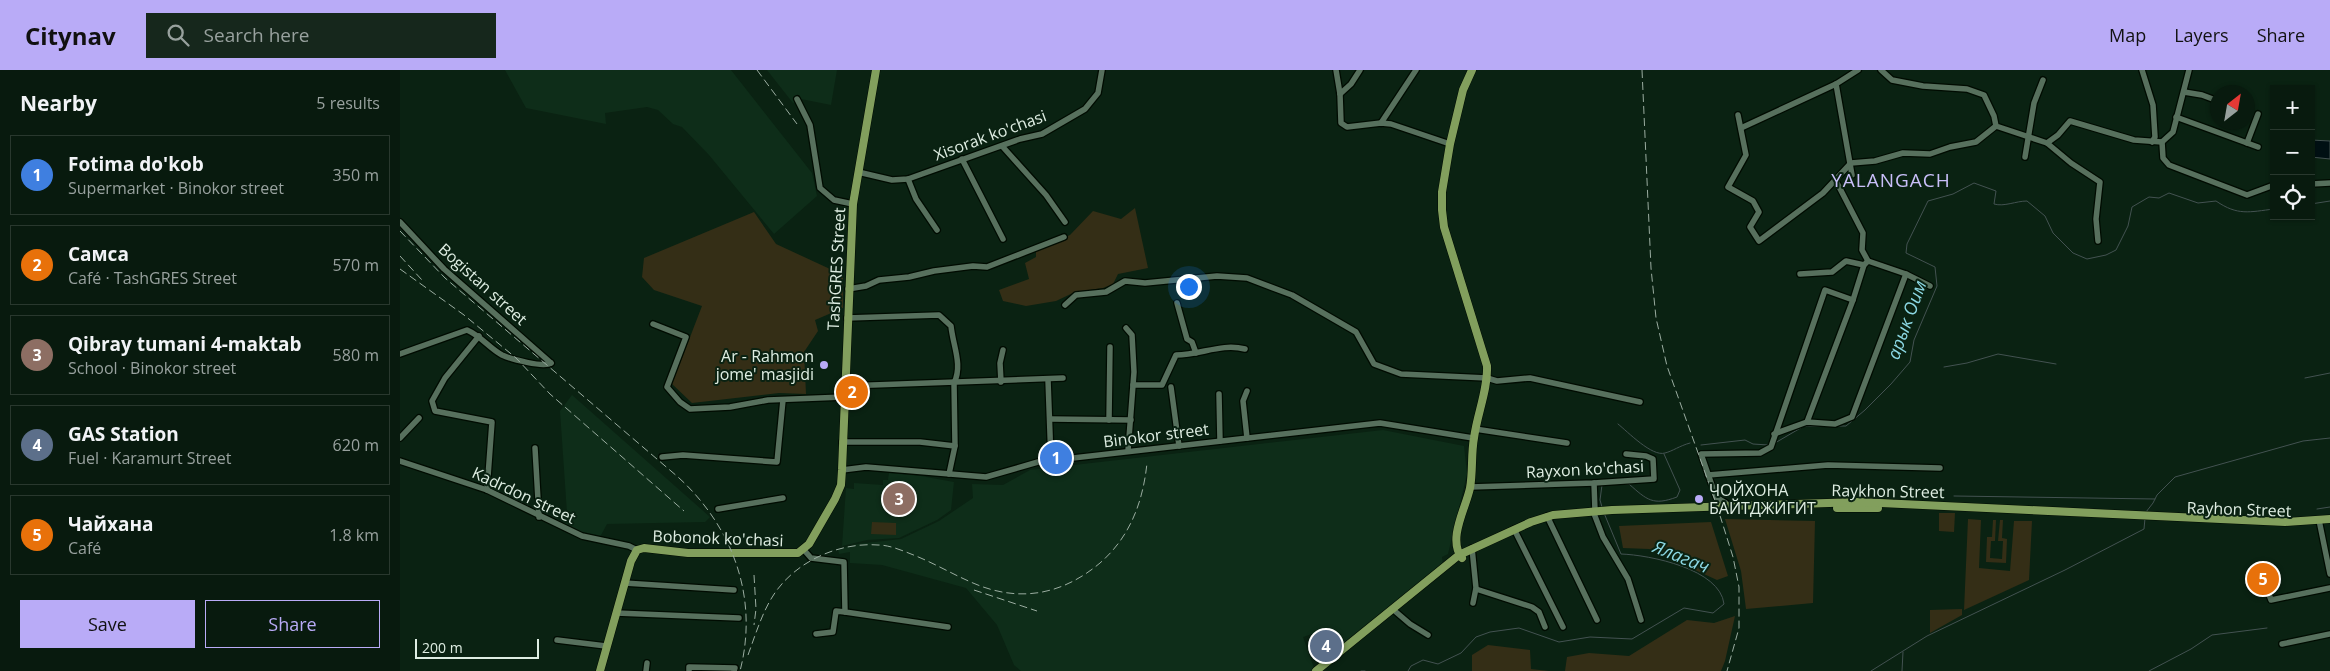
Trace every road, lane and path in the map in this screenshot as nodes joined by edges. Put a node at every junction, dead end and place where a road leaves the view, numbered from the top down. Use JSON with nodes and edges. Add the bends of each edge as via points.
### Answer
{"nodes":[{"id":1,"x":876,"y":70,"type":"edge"},
{"id":2,"x":1102,"y":70,"type":"edge"},
{"id":3,"x":1336,"y":70,"type":"edge"},
{"id":4,"x":1360,"y":70,"type":"edge"},
{"id":5,"x":1416,"y":70,"type":"edge"},
{"id":6,"x":1472,"y":70,"type":"edge"},
{"id":7,"x":1858,"y":70,"type":"edge"},
{"id":8,"x":1881,"y":70,"type":"edge"},
{"id":9,"x":2142,"y":70,"type":"edge"},
{"id":10,"x":2189,"y":70,"type":"edge"},
{"id":11,"x":2043,"y":80,"type":"dead end"},
{"id":12,"x":1836,"y":84,"type":"junction"},
{"id":13,"x":2184,"y":92,"type":"junction"},
{"id":14,"x":1340,"y":94,"type":"junction"},
{"id":15,"x":797,"y":98,"type":"dead end"},
{"id":16,"x":2210,"y":98,"type":"edge"},
{"id":17,"x":1738,"y":114,"type":"dead end"},
{"id":18,"x":2258,"y":114,"type":"dead end"},
{"id":19,"x":2176,"y":117,"type":"junction"},
{"id":20,"x":1381,"y":123,"type":"junction"},
{"id":21,"x":1996,"y":126,"type":"junction"},
{"id":22,"x":1740,"y":128,"type":"junction"},
{"id":23,"x":2028,"y":137,"type":"junction"},
{"id":24,"x":2152,"y":142,"type":"junction"},
{"id":25,"x":2162,"y":142,"type":"junction"},
{"id":26,"x":2046,"y":143,"type":"junction"},
{"id":27,"x":2247,"y":143,"type":"junction"},
{"id":28,"x":1450,"y":144,"type":"junction"},
{"id":29,"x":1002,"y":146,"type":"junction"},
{"id":30,"x":2258,"y":147,"type":"dead end"},
{"id":31,"x":2025,"y":157,"type":"dead end"},
{"id":32,"x":962,"y":159,"type":"junction"},
{"id":33,"x":1851,"y":163,"type":"junction"},
{"id":34,"x":858,"y":172,"type":"junction"},
{"id":35,"x":1852,"y":175,"type":"dead end"},
{"id":36,"x":1836,"y":179,"type":"junction"},
{"id":37,"x":908,"y":180,"type":"junction"},
{"id":38,"x":2330,"y":183,"type":"edge"},
{"id":39,"x":2315,"y":184,"type":"edge"},
{"id":40,"x":2270,"y":186,"type":"edge"},
{"id":41,"x":853,"y":204,"type":"junction"},
{"id":42,"x":400,"y":222,"type":"edge"},
{"id":43,"x":1065,"y":222,"type":"dead end"},
{"id":44,"x":937,"y":230,"type":"dead end"},
{"id":45,"x":1064,"y":237,"type":"dead end"},
{"id":46,"x":1004,"y":238,"type":"dead end"},
{"id":47,"x":2098,"y":241,"type":"dead end"},
{"id":48,"x":1866,"y":263,"type":"junction"},
{"id":49,"x":1800,"y":274,"type":"dead end"},
{"id":50,"x":1906,"y":274,"type":"junction"},
{"id":51,"x":1930,"y":286,"type":"dead end"},
{"id":52,"x":848,"y":289,"type":"junction"},
{"id":53,"x":1853,"y":300,"type":"junction"},
{"id":54,"x":1177,"y":303,"type":"dead end"},
{"id":55,"x":1065,"y":305,"type":"dead end"},
{"id":56,"x":847,"y":318,"type":"junction"},
{"id":57,"x":653,"y":324,"type":"dead end"},
{"id":58,"x":1126,"y":328,"type":"dead end"},
{"id":59,"x":479,"y":336,"type":"junction"},
{"id":60,"x":1110,"y":347,"type":"dead end"},
{"id":61,"x":1245,"y":349,"type":"dead end"},
{"id":62,"x":1003,"y":350,"type":"dead end"},
{"id":63,"x":1196,"y":353,"type":"junction"},
{"id":64,"x":400,"y":354,"type":"edge"},
{"id":65,"x":1063,"y":378,"type":"dead end"},
{"id":66,"x":1487,"y":378,"type":"junction"},
{"id":67,"x":1048,"y":380,"type":"junction"},
{"id":68,"x":1002,"y":382,"type":"junction"},
{"id":69,"x":954,"y":383,"type":"junction"},
{"id":70,"x":1133,"y":385,"type":"junction"},
{"id":71,"x":845,"y":386,"type":"junction"},
{"id":72,"x":1171,"y":387,"type":"dead end"},
{"id":73,"x":1247,"y":391,"type":"dead end"},
{"id":74,"x":1220,"y":394,"type":"dead end"},
{"id":75,"x":844,"y":397,"type":"junction"},
{"id":76,"x":783,"y":400,"type":"junction"},
{"id":77,"x":1640,"y":402,"type":"dead end"},
{"id":78,"x":419,"y":418,"type":"dead end"},
{"id":79,"x":1050,"y":419,"type":"junction"},
{"id":80,"x":1108,"y":420,"type":"junction"},
{"id":81,"x":1132,"y":420,"type":"junction"},
{"id":82,"x":1807,"y":422,"type":"junction"},
{"id":83,"x":1475,"y":429,"type":"junction"},
{"id":84,"x":1774,"y":435,"type":"junction"},
{"id":85,"x":400,"y":438,"type":"edge"},
{"id":86,"x":1247,"y":438,"type":"junction"},
{"id":87,"x":1474,"y":438,"type":"junction"},
{"id":88,"x":1220,"y":441,"type":"junction"},
{"id":89,"x":842,"y":442,"type":"junction"},
{"id":90,"x":1567,"y":443,"type":"dead end"},
{"id":91,"x":955,"y":446,"type":"junction"},
{"id":92,"x":1179,"y":446,"type":"junction"},
{"id":93,"x":535,"y":448,"type":"dead end"},
{"id":94,"x":1128,"y":452,"type":"junction"},
{"id":95,"x":1626,"y":454,"type":"dead end"},
{"id":96,"x":662,"y":457,"type":"dead end"},
{"id":97,"x":400,"y":461,"type":"edge"},
{"id":98,"x":1051,"y":461,"type":"junction"},
{"id":99,"x":1940,"y":468,"type":"dead end"},
{"id":100,"x":842,"y":470,"type":"junction"},
{"id":101,"x":950,"y":474,"type":"junction"},
{"id":102,"x":1708,"y":475,"type":"junction"},
{"id":103,"x":1594,"y":483,"type":"junction"},
{"id":104,"x":1470,"y":487,"type":"junction"},
{"id":105,"x":487,"y":490,"type":"junction"},
{"id":106,"x":783,"y":498,"type":"dead end"},
{"id":107,"x":1727,"y":508,"type":"junction"},
{"id":108,"x":718,"y":510,"type":"dead end"},
{"id":109,"x":1596,"y":512,"type":"junction"},
{"id":110,"x":539,"y":517,"type":"junction"},
{"id":111,"x":2145,"y":517,"type":"joint"},
{"id":112,"x":1548,"y":518,"type":"junction"},
{"id":113,"x":2330,"y":520,"type":"edge"},
{"id":114,"x":2320,"y":522,"type":"junction"},
{"id":115,"x":1515,"y":530,"type":"junction"},
{"id":116,"x":637,"y":550,"type":"junction"},
{"id":117,"x":804,"y":550,"type":"junction"},
{"id":118,"x":1473,"y":550,"type":"junction"},
{"id":119,"x":794,"y":554,"type":"junction"},
{"id":120,"x":1461,"y":557,"type":"junction"},
{"id":121,"x":811,"y":558,"type":"junction"},
{"id":122,"x":2330,"y":574,"type":"edge"},
{"id":123,"x":2263,"y":578,"type":"dead end"},
{"id":124,"x":624,"y":583,"type":"junction"},
{"id":125,"x":2330,"y":588,"type":"edge"},
{"id":126,"x":1476,"y":589,"type":"junction"},
{"id":127,"x":734,"y":590,"type":"dead end"},
{"id":128,"x":1473,"y":603,"type":"dead end"},
{"id":129,"x":845,"y":612,"type":"junction"},
{"id":130,"x":1396,"y":612,"type":"junction"},
{"id":131,"x":616,"y":613,"type":"junction"},
{"id":132,"x":739,"y":618,"type":"dead end"},
{"id":133,"x":1598,"y":620,"type":"dead end"},
{"id":134,"x":1641,"y":620,"type":"dead end"},
{"id":135,"x":948,"y":627,"type":"dead end"},
{"id":136,"x":1545,"y":627,"type":"dead end"},
{"id":137,"x":1563,"y":627,"type":"dead end"},
{"id":138,"x":816,"y":634,"type":"dead end"},
{"id":139,"x":2330,"y":634,"type":"edge"},
{"id":140,"x":1428,"y":635,"type":"dead end"},
{"id":141,"x":557,"y":640,"type":"dead end"},
{"id":142,"x":2282,"y":644,"type":"dead end"},
{"id":143,"x":606,"y":646,"type":"junction"},
{"id":144,"x":1339,"y":656,"type":"junction"},
{"id":145,"x":646,"y":663,"type":"dead end"},
{"id":146,"x":1325,"y":667,"type":"edge"},
{"id":147,"x":600,"y":671,"type":"edge"},
{"id":148,"x":646,"y":671,"type":"edge"},
{"id":149,"x":689,"y":671,"type":"edge"},
{"id":150,"x":734,"y":671,"type":"edge"},
{"id":151,"x":1316,"y":671,"type":"edge"}],
"edges":[{"from":1,"to":34,"type":"main road","name":"TashGRES Street"},
{"from":2,"to":29,"type":"street","name":"Xisorak ko'chasi","via":[[1098,93],[1085,109],[1042,134]]},
{"from":3,"to":14,"type":"street"},
{"from":4,"to":14,"type":"street"},
{"from":5,"to":20,"type":"street"},
{"from":6,"to":28,"type":"main road","via":[[1463,90]]},
{"from":7,"to":12,"type":"street"},
{"from":8,"to":21,"type":"street","via":[[1892,80],[1967,89],[1984,95]]},
{"from":9,"to":24,"type":"street","via":[[2152,105],[2155,137]]},
{"from":10,"to":13,"type":"street"},
{"from":11,"to":23,"type":"street","via":[[2034,103]]},
{"from":12,"to":22,"type":"street"},
{"from":12,"to":33,"type":"street"},
{"from":13,"to":16,"type":"street"},
{"from":13,"to":19,"type":"street"},
{"from":14,"to":20,"type":"street","via":[[1341,124],[1347,127]]},
{"from":15,"to":41,"type":"street","via":[[810,125],[820,188],[834,200]]},
{"from":17,"to":22,"type":"street"},
{"from":18,"to":27,"type":"street"},
{"from":19,"to":25,"type":"street","via":[[2173,132]]},
{"from":19,"to":27,"type":"street"},
{"from":20,"to":28,"type":"street"},
{"from":21,"to":23,"type":"street"},
{"from":21,"to":33,"type":"street","via":[[1976,142],[1930,154],[1903,153],[1875,161]]},
{"from":22,"to":36,"type":"street","via":[[1746,155],[1728,187],[1753,201],[1759,212],[1750,227],[1759,241],[1823,193]]},
{"from":23,"to":26,"type":"street"},
{"from":23,"to":31,"type":"street"},
{"from":24,"to":25,"type":"street"},
{"from":24,"to":26,"type":"street","via":[[2134,140],[2070,121]]},
{"from":25,"to":40,"type":"street","via":[[2163,158],[2169,165],[2247,195]]},
{"from":26,"to":47,"type":"street","via":[[2100,182],[2096,219]]},
{"from":27,"to":30,"type":"street"},
{"from":28,"to":66,"type":"main road","via":[[1442,192],[1443,223],[1483,346]]},
{"from":29,"to":32,"type":"street","name":"Xisorak ko'chasi"},
{"from":29,"to":43,"type":"street","via":[[1046,195]]},
{"from":32,"to":37,"type":"street","name":"Xisorak ko'chasi"},
{"from":32,"to":46,"type":"street"},
{"from":33,"to":35,"type":"street"},
{"from":33,"to":36,"type":"street"},
{"from":34,"to":37,"type":"street","name":"Xisorak ko'chasi","via":[[892,180]]},
{"from":34,"to":41,"type":"main road","name":"TashGRES Street"},
{"from":36,"to":48,"type":"street","via":[[1863,233],[1862,250]]},
{"from":37,"to":44,"type":"street"},
{"from":38,"to":39,"type":"street"},
{"from":41,"to":52,"type":"main road","name":"TashGRES Street"},
{"from":42,"to":59,"type":"street","name":"Bogistan street","via":[[444,269],[551,363],[535,364],[503,356]]},
{"from":45,"to":52,"type":"street","via":[[988,267],[934,271]]},
{"from":48,"to":49,"type":"street","via":[[1846,261],[1832,272]]},
{"from":48,"to":50,"type":"street"},
{"from":48,"to":53,"type":"street"},
{"from":50,"to":51,"type":"street"},
{"from":50,"to":82,"type":"street","via":[[1852,417],[1835,424]]},
{"from":52,"to":56,"type":"main road","name":"TashGRES Street"},
{"from":53,"to":82,"type":"street"},
{"from":53,"to":84,"type":"street","via":[[1825,290]]},
{"from":54,"to":63,"type":"street","via":[[1187,339],[1192,342]]},
{"from":55,"to":66,"type":"street","via":[[1076,295],[1106,292],[1125,281],[1217,276],[1247,278],[1292,295],[1356,332],[1374,364],[1401,374]]},
{"from":56,"to":69,"type":"street","via":[[939,315],[951,326],[958,361],[958,375]]},
{"from":56,"to":71,"type":"main road","name":"TashGRES Street"},
{"from":57,"to":76,"type":"street","via":[[686,337],[667,387],[690,409]]},
{"from":58,"to":70,"type":"street","via":[[1132,335]]},
{"from":59,"to":64,"type":"street","via":[[467,330]]},
{"from":59,"to":105,"type":"street","via":[[445,378],[432,401],[435,411],[492,422]]},
{"from":60,"to":80,"type":"street"},
{"from":61,"to":63,"type":"street","via":[[1227,346]]},
{"from":62,"to":68,"type":"street","via":[[1000,363]]},
{"from":63,"to":70,"type":"street","via":[[1176,355],[1162,385]]},
{"from":65,"to":67,"type":"street"},
{"from":66,"to":77,"type":"street","via":[[1497,381],[1530,378]]},
{"from":66,"to":83,"type":"main road"},
{"from":67,"to":68,"type":"street"},
{"from":67,"to":79,"type":"street"},
{"from":68,"to":69,"type":"street"},
{"from":69,"to":71,"type":"street"},
{"from":69,"to":91,"type":"street"},
{"from":70,"to":81,"type":"street"},
{"from":71,"to":75,"type":"main road","name":"TashGRES Street"},
{"from":72,"to":92,"type":"street"},
{"from":73,"to":86,"type":"street","via":[[1243,402]]},
{"from":74,"to":88,"type":"street"},
{"from":75,"to":76,"type":"street"},
{"from":75,"to":89,"type":"main road","name":"TashGRES Street"},
{"from":76,"to":96,"type":"street","via":[[777,462],[682,455]]},
{"from":78,"to":85,"type":"street"},
{"from":79,"to":80,"type":"street"},
{"from":79,"to":98,"type":"street"},
{"from":80,"to":81,"type":"street"},
{"from":81,"to":94,"type":"street"},
{"from":82,"to":84,"type":"street"},
{"from":83,"to":87,"type":"main road"},
{"from":83,"to":90,"type":"street"},
{"from":84,"to":102,"type":"street","via":[[1771,447],[1760,453],[1701,454]]},
{"from":86,"to":87,"type":"street","name":"Binokor street","via":[[1380,423]]},
{"from":86,"to":88,"type":"street","name":"Binokor street"},
{"from":87,"to":104,"type":"main road"},
{"from":88,"to":92,"type":"street","name":"Binokor street"},
{"from":89,"to":91,"type":"street","via":[[920,442]]},
{"from":89,"to":100,"type":"main road","name":"TashGRES Street"},
{"from":91,"to":101,"type":"street"},
{"from":92,"to":94,"type":"street","name":"Binokor street"},
{"from":93,"to":110,"type":"street"},
{"from":94,"to":98,"type":"street","name":"Binokor street"},
{"from":95,"to":103,"type":"street","name":"Rayxon ko'chasi","via":[[1653,459],[1654,479]]},
{"from":97,"to":105,"type":"street","name":"Kadrdon street"},
{"from":98,"to":101,"type":"street","name":"Binokor street","via":[[986,477]]},
{"from":99,"to":102,"type":"street","via":[[1828,465]]},
{"from":100,"to":101,"type":"street","name":"Binokor street","via":[[866,467]]},
{"from":100,"to":117,"type":"main road","name":"Bobonok ko'chasi","via":[[835,499]]},
{"from":102,"to":107,"type":"street","via":[[1716,497],[1724,501]]},
{"from":103,"to":104,"type":"street","name":"Rayxon ko'chasi"},
{"from":103,"to":109,"type":"street"},
{"from":104,"to":120,"type":"main road","via":[[1456,537]]},
{"from":105,"to":110,"type":"street","name":"Kadrdon street"},
{"from":106,"to":108,"type":"street"},
{"from":107,"to":109,"type":"main road","name":"Raykhon Street"},
{"from":107,"to":111,"type":"main road","name":"Raykhon Street","via":[[1942,509]]},
{"from":109,"to":112,"type":"main road","name":"Raykhon Street"},
{"from":109,"to":134,"type":"street","via":[[1614,558],[1628,579]]},
{"from":110,"to":116,"type":"street","name":"Kadrdon street","via":[[582,536]]},
{"from":111,"to":114,"type":"main road","name":"Rayhon Street","via":[[2286,525]]},
{"from":112,"to":115,"type":"main road","name":"Raykhon Street"},
{"from":112,"to":133,"type":"street"},
{"from":113,"to":114,"type":"main road","name":"Rayhon Street"},
{"from":114,"to":122,"type":"street"},
{"from":115,"to":118,"type":"main road","name":"Raykhon Street"},
{"from":115,"to":137,"type":"street"},
{"from":116,"to":119,"type":"main road","name":"Bobonok ko'chasi"},
{"from":116,"to":124,"type":"main road","name":"Bobonok ko'chasi"},
{"from":117,"to":119,"type":"main road","name":"Bobonok ko'chasi"},
{"from":117,"to":121,"type":"street"},
{"from":118,"to":120,"type":"main road","name":"Raykhon Street"},
{"from":118,"to":126,"type":"street"},
{"from":119,"to":121,"type":"street"},
{"from":120,"to":130,"type":"main road"},
{"from":120,"to":144,"type":"main road"},
{"from":121,"to":129,"type":"street","via":[[844,562]]},
{"from":123,"to":125,"type":"street","via":[[2271,600]]},
{"from":124,"to":127,"type":"street"},
{"from":124,"to":131,"type":"main road","name":"Bobonok ko'chasi"},
{"from":126,"to":128,"type":"street"},
{"from":126,"to":136,"type":"street","via":[[1532,607],[1539,612]]},
{"from":129,"to":135,"type":"street"},
{"from":129,"to":138,"type":"street","via":[[836,611],[833,632]]},
{"from":130,"to":140,"type":"street"},
{"from":130,"to":144,"type":"main road"},
{"from":131,"to":132,"type":"street"},
{"from":131,"to":143,"type":"main road","name":"Bobonok ko'chasi"},
{"from":139,"to":142,"type":"street"},
{"from":141,"to":143,"type":"street"},
{"from":143,"to":147,"type":"main road","name":"Bobonok ko'chasi"},
{"from":144,"to":146,"type":"main road"},
{"from":145,"to":148,"type":"street"},
{"from":146,"to":151,"type":"main road"},
{"from":149,"to":150,"type":"street","via":[[689,667],[735,668]]}]}
